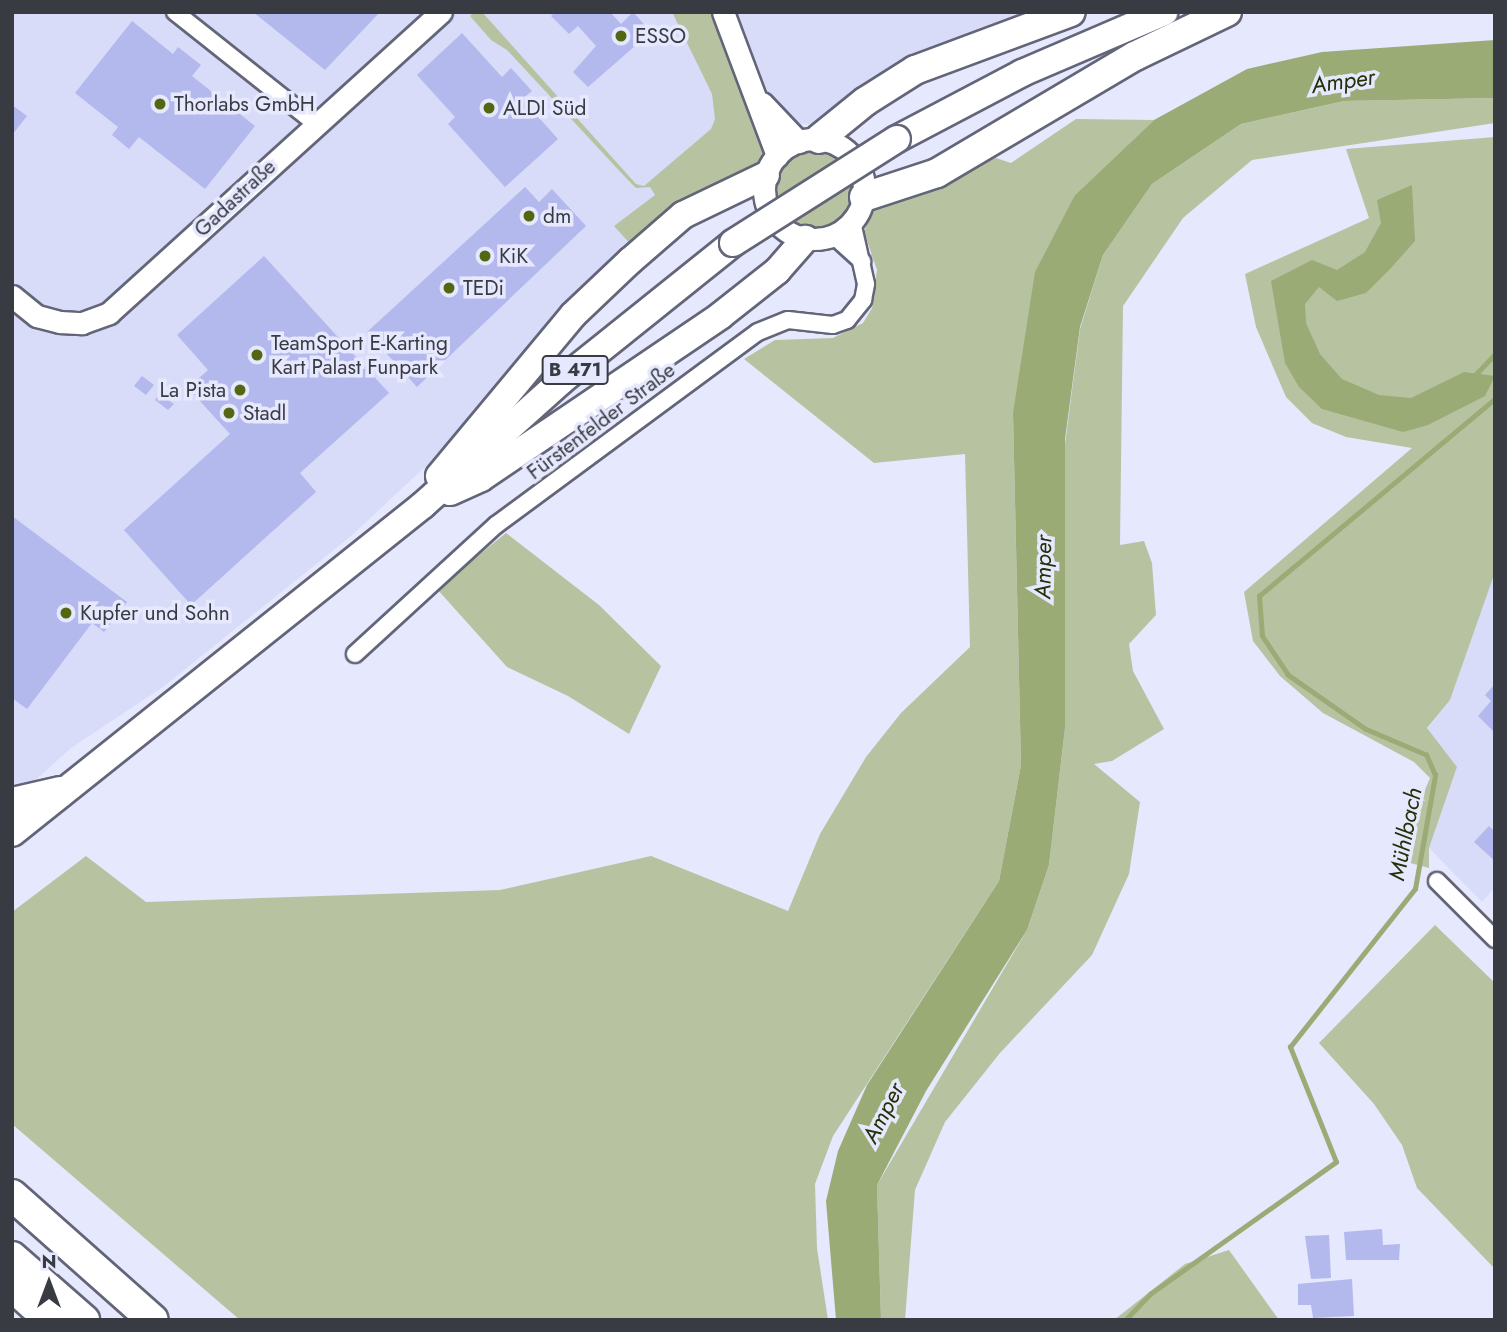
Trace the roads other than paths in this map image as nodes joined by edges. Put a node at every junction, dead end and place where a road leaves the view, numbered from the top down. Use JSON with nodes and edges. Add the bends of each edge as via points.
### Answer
{"nodes":[{"id":1,"x":175,"y":12,"type":"edge"},
{"id":2,"x":441,"y":12,"type":"edge"},
{"id":3,"x":723,"y":12,"type":"edge"},
{"id":4,"x":1071,"y":12,"type":"edge"},
{"id":5,"x":1164,"y":12,"type":"edge"},
{"id":6,"x":1227,"y":12,"type":"edge"},
{"id":7,"x":757,"y":99,"type":"junction"},
{"id":8,"x":315,"y":123,"type":"junction"},
{"id":9,"x":809,"y":141,"type":"junction"},
{"id":10,"x":771,"y":165,"type":"junction"},
{"id":11,"x":864,"y":197,"type":"junction"},
{"id":12,"x":852,"y":222,"type":"junction"},
{"id":13,"x":834,"y":236,"type":"junction"},
{"id":14,"x":805,"y":239,"type":"junction"},
{"id":15,"x":862,"y":261,"type":"junction"},
{"id":16,"x":12,"y":296,"type":"edge"},
{"id":17,"x":423,"y":505,"type":"junction"},
{"id":18,"x":355,"y":654,"type":"dead end"},
{"id":19,"x":60,"y":792,"type":"junction"},
{"id":20,"x":12,"y":803,"type":"edge"},
{"id":21,"x":12,"y":832,"type":"edge"},
{"id":22,"x":1437,"y":881,"type":"dead end"},
{"id":23,"x":1495,"y":939,"type":"edge"},
{"id":24,"x":12,"y":1195,"type":"edge"},
{"id":25,"x":12,"y":1257,"type":"edge"},
{"id":26,"x":12,"y":1286,"type":"edge"},
{"id":27,"x":12,"y":1307,"type":"edge"},
{"id":28,"x":18,"y":1320,"type":"edge"},
{"id":29,"x":50,"y":1320,"type":"edge"},
{"id":30,"x":83,"y":1320,"type":"edge"},
{"id":31,"x":153,"y":1320,"type":"edge"}],
"edges":[{"from":1,"to":8,"type":"street"},
{"from":2,"to":8,"type":"street","name":"Gadastraße"},
{"from":3,"to":7,"type":"street"},
{"from":4,"to":9,"type":"highway","via":[[915,70]]},
{"from":5,"to":17,"type":"main road","number":"B 471","bridge":true,"via":[[1022,73],[897,139],[733,243],[561,381]]},
{"from":6,"to":11,"type":"highway","via":[[1135,56],[937,173]]},
{"from":7,"to":9,"type":"street"},
{"from":7,"to":10,"type":"street"},
{"from":8,"to":16,"type":"street","name":"Gadastraße","via":[[109,313],[82,323],[60,322],[37,316]]},
{"from":9,"to":10,"type":"street"},
{"from":9,"to":11,"type":"street","via":[[835,143],[859,165]]},
{"from":10,"to":14,"type":"street","via":[[768,208],[783,228]]},
{"from":10,"to":17,"type":"main road","via":[[683,215],[573,315],[446,463]]},
{"from":11,"to":12,"type":"street"},
{"from":12,"to":13,"type":"street"},
{"from":12,"to":15,"type":"street","name":"Fürstenfelder Straße"},
{"from":13,"to":14,"type":"street"},
{"from":13,"to":15,"type":"street"},
{"from":14,"to":17,"type":"main road","via":[[777,271],[720,316],[481,478]]},
{"from":15,"to":18,"type":"street","name":"Fürstenfelder Straße","via":[[863,300],[847,320],[833,325],[788,320],[758,332],[496,526]]},
{"from":17,"to":19,"type":"main road","number":"B 471"},
{"from":19,"to":20,"type":"highway"},
{"from":19,"to":21,"type":"main road","number":"B 471"},
{"from":22,"to":23,"type":"street"},
{"from":24,"to":31,"type":"highway"},
{"from":25,"to":30,"type":"highway"},
{"from":26,"to":29,"type":"highway"},
{"from":27,"to":28,"type":"highway"}]}
